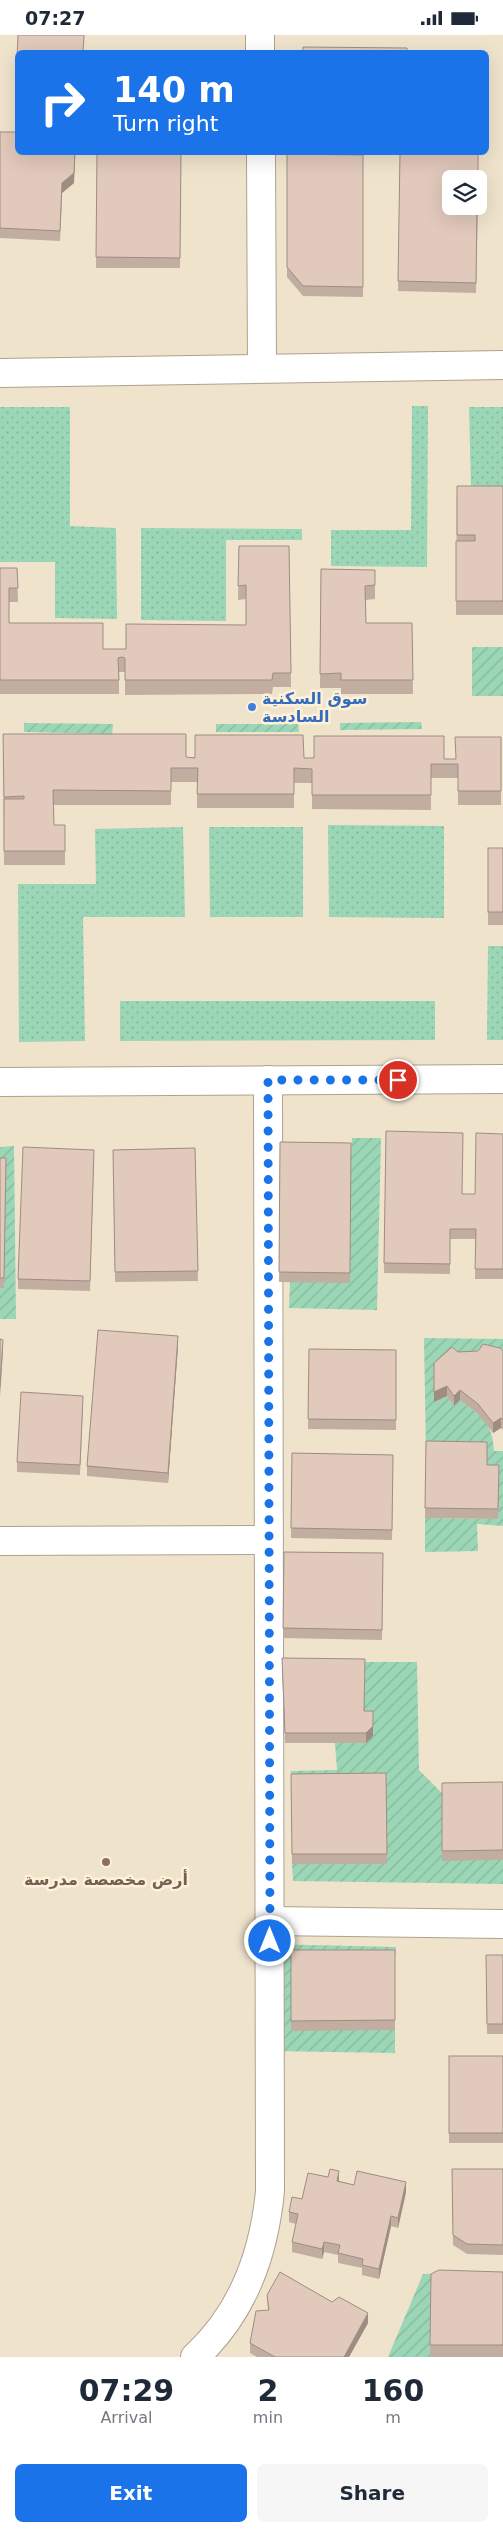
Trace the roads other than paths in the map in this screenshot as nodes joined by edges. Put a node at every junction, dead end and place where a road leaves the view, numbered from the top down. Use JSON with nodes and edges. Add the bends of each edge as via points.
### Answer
{"nodes":[{"id":1,"x":260,"y":35,"type":"edge"},
{"id":2,"x":260,"y":50,"type":"edge"},
{"id":3,"x":261,"y":155,"type":"edge"},
{"id":4,"x":503,"y":365,"type":"edge"},
{"id":5,"x":262,"y":368,"type":"junction"},
{"id":6,"x":0,"y":373,"type":"edge"},
{"id":7,"x":503,"y":1079,"type":"edge"},
{"id":8,"x":268,"y":1080,"type":"junction"},
{"id":9,"x":0,"y":1082,"type":"edge"},
{"id":10,"x":268,"y":1540,"type":"junction"},
{"id":11,"x":0,"y":1541,"type":"edge"},
{"id":12,"x":270,"y":1921,"type":"junction"},
{"id":13,"x":503,"y":1924,"type":"edge"},
{"id":14,"x":195,"y":2357,"type":"edge"}],
"edges":[{"from":1,"to":2,"type":"street"},
{"from":3,"to":5,"type":"street"},
{"from":4,"to":5,"type":"street"},
{"from":5,"to":6,"type":"street"},
{"from":7,"to":8,"type":"street"},
{"from":8,"to":9,"type":"street"},
{"from":8,"to":10,"type":"street"},
{"from":10,"to":11,"type":"street"},
{"from":10,"to":12,"type":"street"},
{"from":12,"to":13,"type":"street"},
{"from":12,"to":14,"type":"street","via":[[270,2191],[266,2226],[258,2260],[244,2293],[226,2323]]}]}
